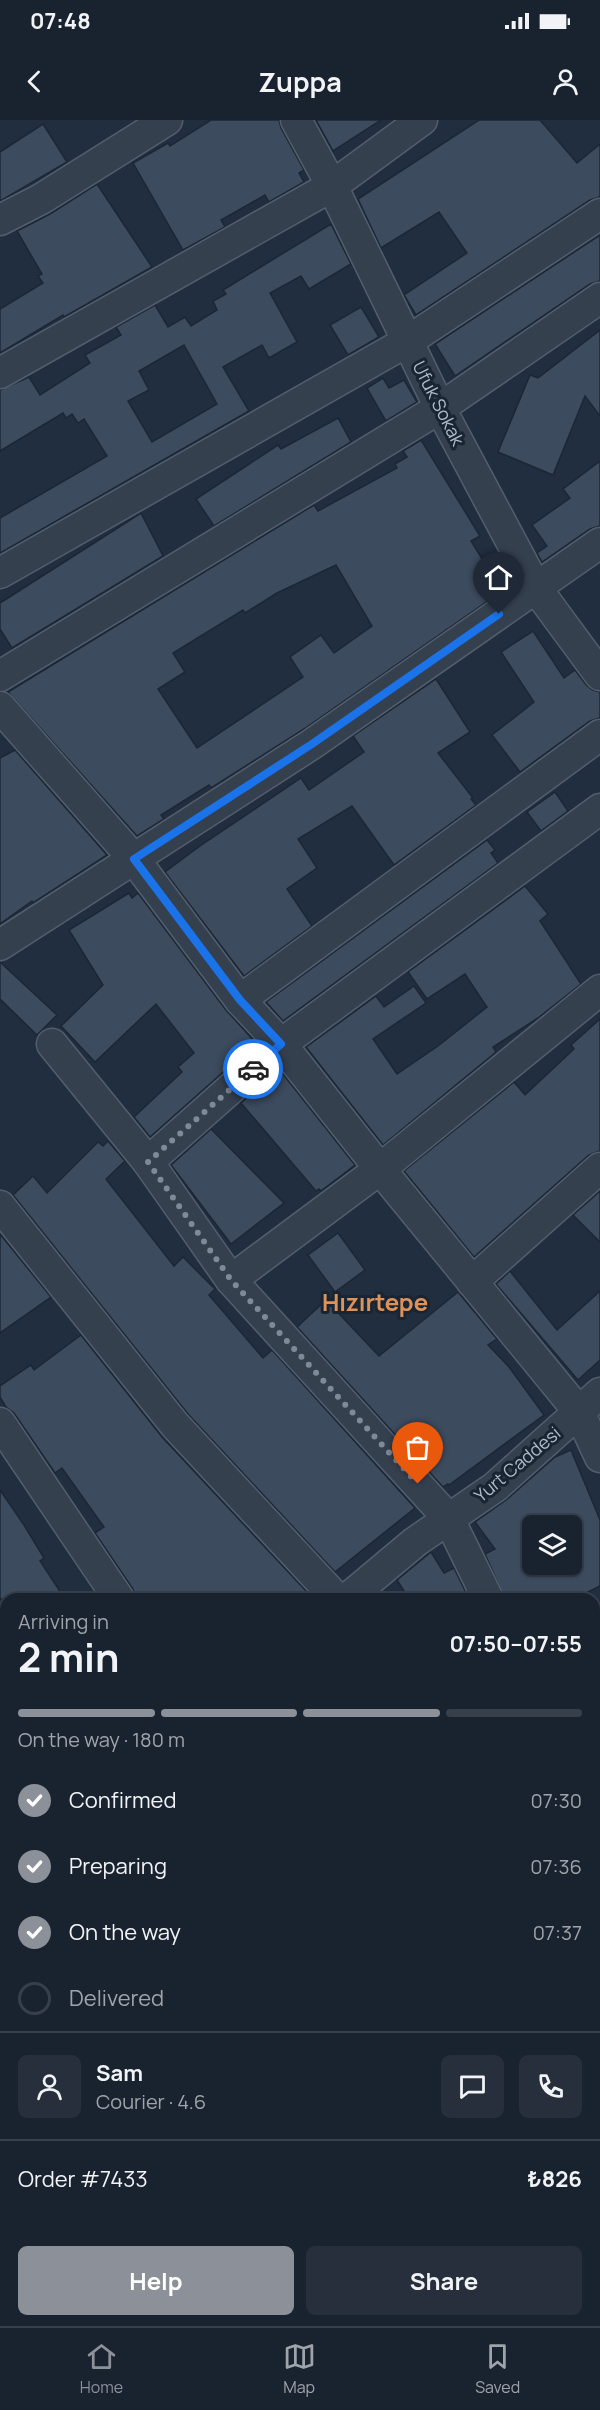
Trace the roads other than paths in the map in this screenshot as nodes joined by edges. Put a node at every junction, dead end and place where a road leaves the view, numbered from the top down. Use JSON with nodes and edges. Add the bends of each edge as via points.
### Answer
{"nodes":[{"id":1,"x":167,"y":120,"type":"edge"},
{"id":2,"x":296,"y":120,"type":"edge"},
{"id":3,"x":423,"y":120,"type":"edge"},
{"id":4,"x":332,"y":186,"type":"junction"},
{"id":5,"x":600,"y":214,"type":"edge"},
{"id":6,"x":0,"y":220,"type":"edge"},
{"id":7,"x":600,"y":298,"type":"edge"},
{"id":8,"x":408,"y":341,"type":"junction"},
{"id":9,"x":0,"y":373,"type":"edge"},
{"id":10,"x":440,"y":408,"type":"junction"},
{"id":11,"x":600,"y":543,"type":"edge"},
{"id":12,"x":0,"y":573,"type":"edge"},
{"id":13,"x":536,"y":588,"type":"junction"},
{"id":14,"x":600,"y":675,"type":"edge"},
{"id":15,"x":0,"y":676,"type":"edge"},
{"id":16,"x":0,"y":707,"type":"edge"},
{"id":17,"x":600,"y":735,"type":"edge"},
{"id":18,"x":600,"y":810,"type":"edge"},
{"id":19,"x":134,"y":859,"type":"junction"},
{"id":20,"x":0,"y":945,"type":"edge"},
{"id":21,"x":600,"y":990,"type":"edge"},
{"id":22,"x":240,"y":1000,"type":"junction"},
{"id":23,"x":52,"y":1044,"type":"dead end"},
{"id":24,"x":281,"y":1044,"type":"junction"},
{"id":25,"x":148,"y":1162,"type":"junction"},
{"id":26,"x":600,"y":1168,"type":"edge"},
{"id":27,"x":380,"y":1169,"type":"junction"},
{"id":28,"x":0,"y":1206,"type":"edge"},
{"id":29,"x":231,"y":1280,"type":"junction"},
{"id":30,"x":472,"y":1282,"type":"junction"},
{"id":31,"x":590,"y":1402,"type":"edge"},
{"id":32,"x":0,"y":1423,"type":"edge"},
{"id":33,"x":600,"y":1457,"type":"edge"},
{"id":34,"x":449,"y":1519,"type":"junction"},
{"id":35,"x":115,"y":1593,"type":"edge"},
{"id":36,"x":330,"y":1593,"type":"edge"},
{"id":37,"x":354,"y":1593,"type":"edge"},
{"id":38,"x":485,"y":1593,"type":"edge"}],
"edges":[{"from":1,"to":6,"type":"street","via":[[41,199]]},
{"from":2,"to":4,"type":"street","name":"Ufuk Sokak"},
{"from":3,"to":4,"type":"street"},
{"from":4,"to":8,"type":"street","name":"Ufuk Sokak"},
{"from":4,"to":9,"type":"street"},
{"from":5,"to":8,"type":"street"},
{"from":7,"to":10,"type":"street"},
{"from":8,"to":10,"type":"street","name":"Ufuk Sokak"},
{"from":8,"to":12,"type":"street"},
{"from":10,"to":13,"type":"street","name":"Ufuk Sokak"},
{"from":10,"to":15,"type":"street"},
{"from":11,"to":13,"type":"street"},
{"from":13,"to":14,"type":"street","name":"Ufuk Sokak"},
{"from":13,"to":19,"type":"street","via":[[312,744]]},
{"from":16,"to":19,"type":"street"},
{"from":17,"to":22,"type":"street"},
{"from":18,"to":24,"type":"street"},
{"from":19,"to":20,"type":"street"},
{"from":19,"to":22,"type":"street"},
{"from":21,"to":27,"type":"street"},
{"from":22,"to":24,"type":"street"},
{"from":23,"to":25,"type":"street"},
{"from":24,"to":25,"type":"street"},
{"from":24,"to":27,"type":"street"},
{"from":25,"to":29,"type":"street"},
{"from":26,"to":30,"type":"street"},
{"from":27,"to":29,"type":"street"},
{"from":27,"to":30,"type":"street"},
{"from":28,"to":36,"type":"street","via":[[175,1425]]},
{"from":29,"to":34,"type":"street"},
{"from":30,"to":31,"type":"street"},
{"from":31,"to":33,"type":"street"},
{"from":31,"to":34,"type":"street","name":"Yurt Caddesi","via":[[495,1487]]},
{"from":32,"to":35,"type":"street"},
{"from":34,"to":37,"type":"street","name":"Yurt Caddesi","via":[[414,1542]]},
{"from":34,"to":38,"type":"street"}]}
